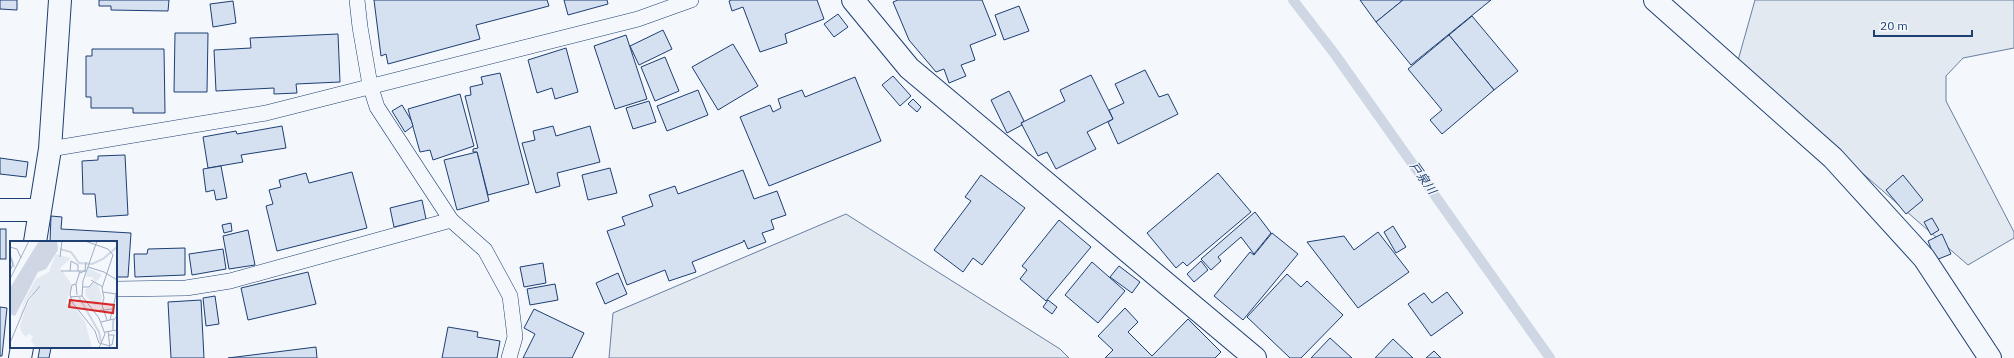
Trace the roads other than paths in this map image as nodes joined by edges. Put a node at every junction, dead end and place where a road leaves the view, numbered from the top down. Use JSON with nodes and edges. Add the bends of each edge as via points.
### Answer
{"nodes":[{"id":1,"x":60,"y":0,"type":"edge"},
{"id":2,"x":358,"y":0,"type":"edge"},
{"id":3,"x":691,"y":0,"type":"edge"},
{"id":4,"x":853,"y":0,"type":"edge"},
{"id":5,"x":1655,"y":0,"type":"edge"},
{"id":6,"x":370,"y":85,"type":"junction"},
{"id":7,"x":50,"y":149,"type":"junction"},
{"id":8,"x":0,"y":210,"type":"edge"},
{"id":9,"x":39,"y":210,"type":"junction"},
{"id":10,"x":451,"y":220,"type":"junction"},
{"id":11,"x":35,"y":241,"type":"edge"},
{"id":12,"x":117,"y":289,"type":"edge"},
{"id":13,"x":22,"y":348,"type":"edge"},
{"id":14,"x":20,"y":358,"type":"edge"},
{"id":15,"x":509,"y":358,"type":"edge"},
{"id":16,"x":1255,"y":358,"type":"edge"},
{"id":17,"x":1990,"y":358,"type":"edge"}],
"edges":[{"from":1,"to":7,"type":"street"},
{"from":2,"to":6,"type":"lane"},
{"from":3,"to":6,"type":"lane","via":[[638,18]]},
{"from":4,"to":16,"type":"street","via":[[909,68]]},
{"from":5,"to":17,"type":"street","via":[[1833,158],[1924,258]]},
{"from":6,"to":7,"type":"lane","via":[[266,113]]},
{"from":6,"to":10,"type":"lane","via":[[377,107]]},
{"from":7,"to":9,"type":"street"},
{"from":8,"to":9,"type":"street"},
{"from":9,"to":11,"type":"street"},
{"from":10,"to":12,"type":"lane","via":[[230,281],[186,288]]},
{"from":10,"to":15,"type":"lane","via":[[485,250],[510,296],[515,337]]},
{"from":13,"to":14,"type":"street"}]}
